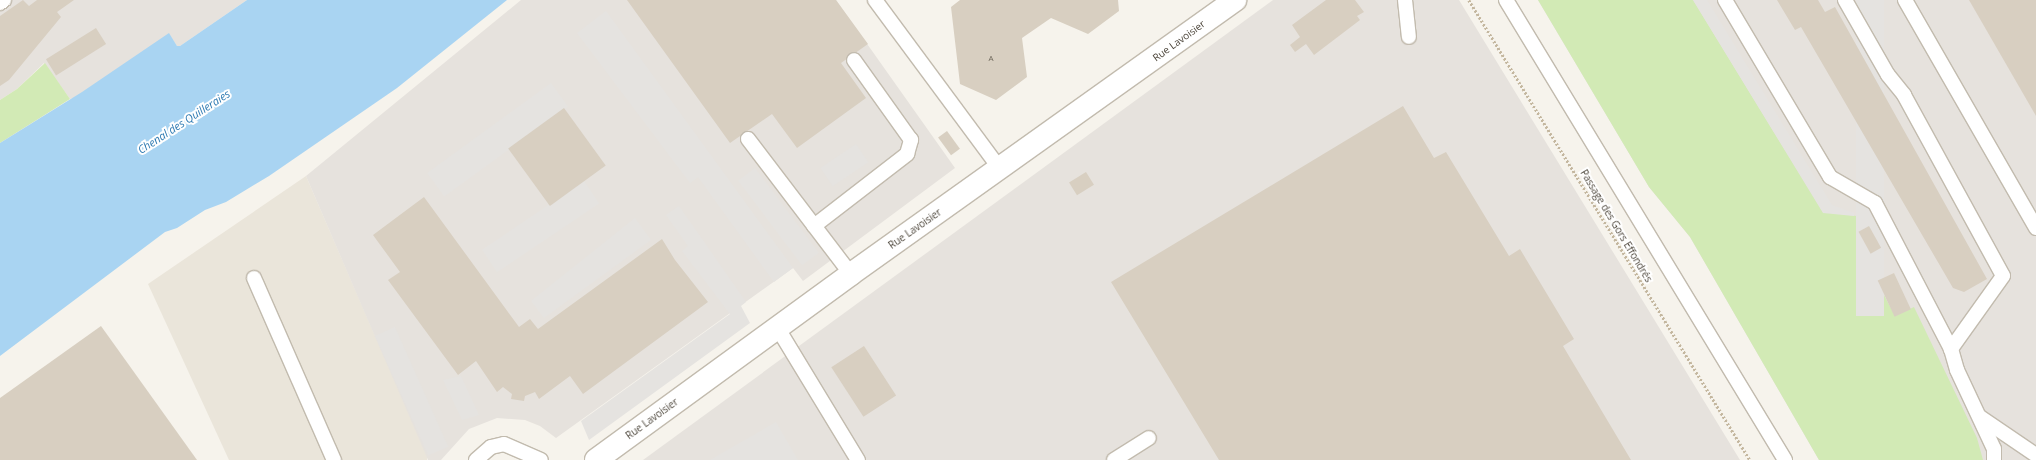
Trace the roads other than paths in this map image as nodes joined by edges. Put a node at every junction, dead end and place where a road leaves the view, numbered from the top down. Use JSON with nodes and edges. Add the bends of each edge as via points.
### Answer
{"nodes":[{"id":1,"x":4,"y":0,"type":"edge"},
{"id":2,"x":876,"y":0,"type":"edge"},
{"id":3,"x":1405,"y":0,"type":"edge"},
{"id":4,"x":1506,"y":0,"type":"edge"},
{"id":5,"x":1725,"y":0,"type":"edge"},
{"id":6,"x":1845,"y":0,"type":"edge"},
{"id":7,"x":1905,"y":0,"type":"edge"},
{"id":8,"x":1233,"y":1,"type":"edge"},
{"id":9,"x":0,"y":3,"type":"edge"},
{"id":10,"x":1409,"y":37,"type":"dead end"},
{"id":11,"x":854,"y":60,"type":"dead end"},
{"id":12,"x":748,"y":138,"type":"dead end"},
{"id":13,"x":1000,"y":169,"type":"junction"},
{"id":14,"x":814,"y":226,"type":"junction"},
{"id":15,"x":2036,"y":228,"type":"edge"},
{"id":16,"x":851,"y":274,"type":"junction"},
{"id":17,"x":254,"y":278,"type":"dead end"},
{"id":18,"x":777,"y":328,"type":"junction"},
{"id":19,"x":1950,"y":349,"type":"junction"},
{"id":20,"x":1980,"y":416,"type":"junction"},
{"id":21,"x":1149,"y":438,"type":"dead end"},
{"id":22,"x":2036,"y":455,"type":"edge"},
{"id":23,"x":334,"y":460,"type":"edge"},
{"id":24,"x":476,"y":460,"type":"edge"},
{"id":25,"x":541,"y":460,"type":"edge"},
{"id":26,"x":596,"y":460,"type":"edge"},
{"id":27,"x":858,"y":460,"type":"edge"},
{"id":28,"x":1114,"y":460,"type":"edge"},
{"id":29,"x":1785,"y":460,"type":"edge"},
{"id":30,"x":1994,"y":460,"type":"edge"}],
"edges":[{"from":1,"to":9,"type":"lane"},
{"from":2,"to":13,"type":"lane"},
{"from":3,"to":10,"type":"lane"},
{"from":4,"to":29,"type":"lane"},
{"from":5,"to":19,"type":"lane","via":[[1830,177],[1875,203]]},
{"from":6,"to":19,"type":"lane","via":[[1888,75],[1904,95],[2003,276]]},
{"from":7,"to":15,"type":"lane"},
{"from":8,"to":13,"type":"street","name":"Rue Lavoisier"},
{"from":11,"to":14,"type":"lane","via":[[911,140],[907,154]]},
{"from":12,"to":14,"type":"lane"},
{"from":13,"to":16,"type":"street","name":"Rue Lavoisier"},
{"from":14,"to":16,"type":"lane"},
{"from":16,"to":18,"type":"street","name":"Rue Lavoisier"},
{"from":17,"to":23,"type":"lane"},
{"from":18,"to":26,"type":"street","name":"Rue Lavoisier"},
{"from":18,"to":27,"type":"lane"},
{"from":19,"to":20,"type":"lane","via":[[1957,370]]},
{"from":20,"to":22,"type":"lane"},
{"from":20,"to":30,"type":"lane","via":[[1994,449]]},
{"from":21,"to":28,"type":"lane"},
{"from":24,"to":25,"type":"lane","via":[[491,447],[504,444]]}]}
